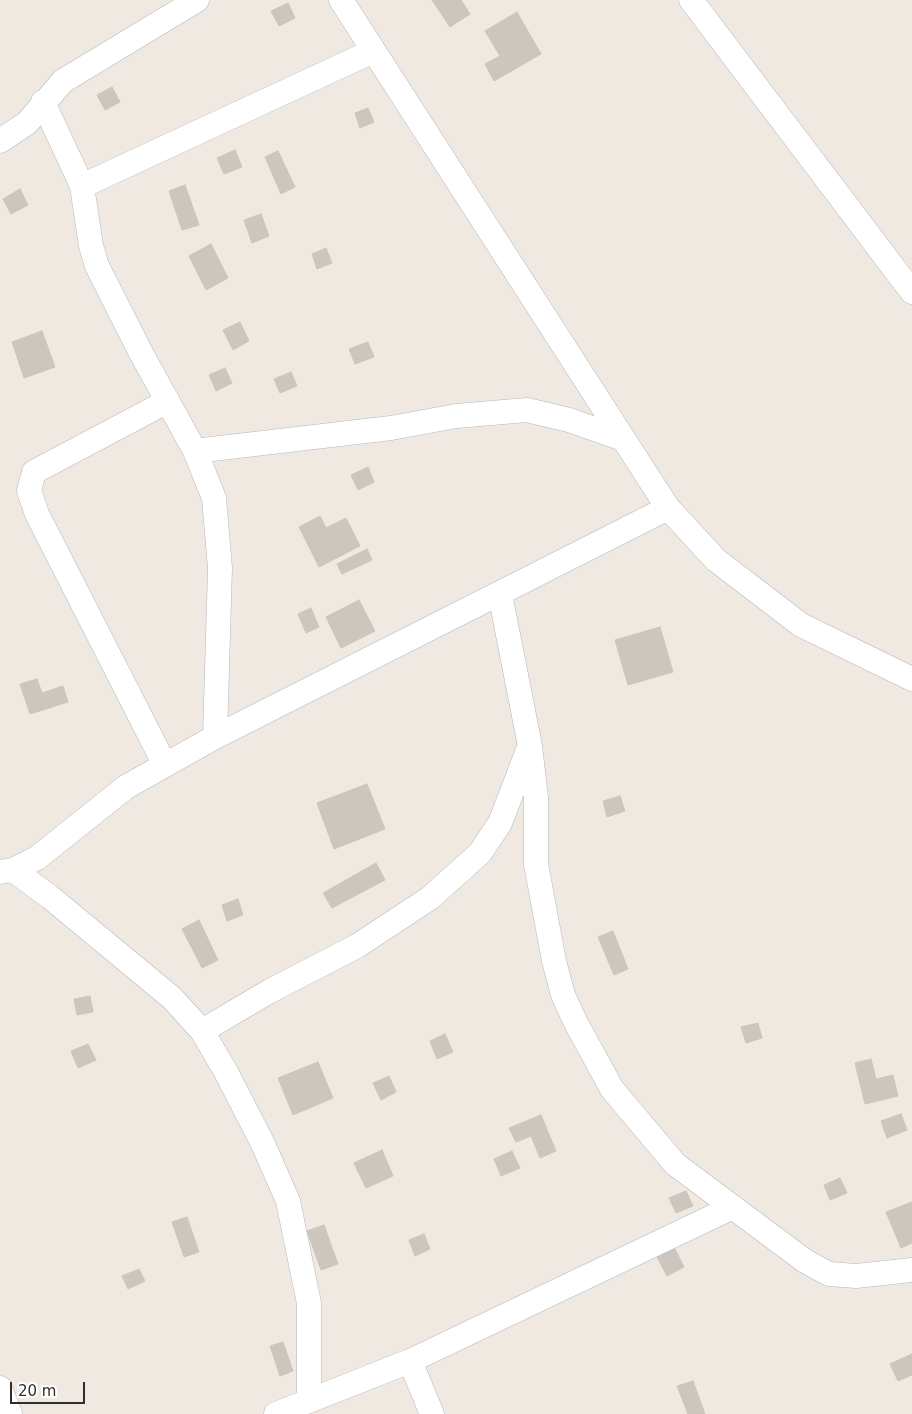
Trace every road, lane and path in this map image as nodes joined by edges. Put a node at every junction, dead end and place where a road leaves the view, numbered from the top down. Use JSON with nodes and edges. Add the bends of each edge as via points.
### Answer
{"nodes":[{"id":1,"x":197,"y":0,"type":"edge"},
{"id":2,"x":341,"y":0,"type":"edge"},
{"id":3,"x":691,"y":0,"type":"edge"},
{"id":4,"x":373,"y":51,"type":"junction"},
{"id":5,"x":43,"y":102,"type":"junction"},
{"id":6,"x":0,"y":141,"type":"edge"},
{"id":7,"x":82,"y":186,"type":"junction"},
{"id":8,"x":912,"y":292,"type":"edge"},
{"id":9,"x":168,"y":401,"type":"junction"},
{"id":10,"x":623,"y":439,"type":"junction"},
{"id":11,"x":195,"y":451,"type":"junction"},
{"id":12,"x":668,"y":508,"type":"junction"},
{"id":13,"x":500,"y":594,"type":"junction"},
{"id":14,"x":912,"y":679,"type":"edge"},
{"id":15,"x":215,"y":737,"type":"junction"},
{"id":16,"x":530,"y":746,"type":"junction"},
{"id":17,"x":165,"y":765,"type":"junction"},
{"id":18,"x":7,"y":871,"type":"edge"},
{"id":19,"x":202,"y":1031,"type":"junction"},
{"id":20,"x":733,"y":1207,"type":"junction"},
{"id":21,"x":912,"y":1270,"type":"edge"},
{"id":22,"x":410,"y":1361,"type":"junction"},
{"id":23,"x":0,"y":1388,"type":"edge"},
{"id":24,"x":309,"y":1401,"type":"junction"},
{"id":25,"x":10,"y":1414,"type":"edge"},
{"id":26,"x":276,"y":1414,"type":"edge"},
{"id":27,"x":432,"y":1414,"type":"edge"}],
"edges":[{"from":1,"to":5,"type":"street","via":[[63,81]]},
{"from":2,"to":4,"type":"street"},
{"from":3,"to":8,"type":"street"},
{"from":4,"to":7,"type":"street"},
{"from":4,"to":10,"type":"street"},
{"from":5,"to":6,"type":"street","via":[[27,123]]},
{"from":5,"to":7,"type":"street"},
{"from":7,"to":9,"type":"street","via":[[91,246],[98,266]]},
{"from":9,"to":11,"type":"street"},
{"from":9,"to":17,"type":"street","via":[[34,472],[29,491],[36,514]]},
{"from":10,"to":11,"type":"street","via":[[569,420],[527,410],[456,416],[391,428]]},
{"from":10,"to":12,"type":"street"},
{"from":11,"to":15,"type":"street","via":[[214,498],[220,568]]},
{"from":12,"to":13,"type":"street"},
{"from":12,"to":14,"type":"street","via":[[716,560],[801,625]]},
{"from":13,"to":15,"type":"street"},
{"from":13,"to":16,"type":"street"},
{"from":15,"to":17,"type":"street"},
{"from":16,"to":19,"type":"street","via":[[500,823],[480,853],[430,898],[357,946]]},
{"from":16,"to":20,"type":"street","via":[[536,798],[536,864],[554,961],[566,1002],[612,1089],[675,1164]]},
{"from":17,"to":18,"type":"street","via":[[126,786],[37,858]]},
{"from":18,"to":19,"type":"street","via":[[50,897],[172,998]]},
{"from":19,"to":24,"type":"street","via":[[258,1134],[288,1201],[309,1303]]},
{"from":20,"to":21,"type":"street","via":[[805,1261],[829,1274],[856,1276]]},
{"from":20,"to":22,"type":"street"},
{"from":22,"to":24,"type":"street"},
{"from":22,"to":27,"type":"street"},
{"from":23,"to":25,"type":"street"},
{"from":24,"to":26,"type":"street"}]}
